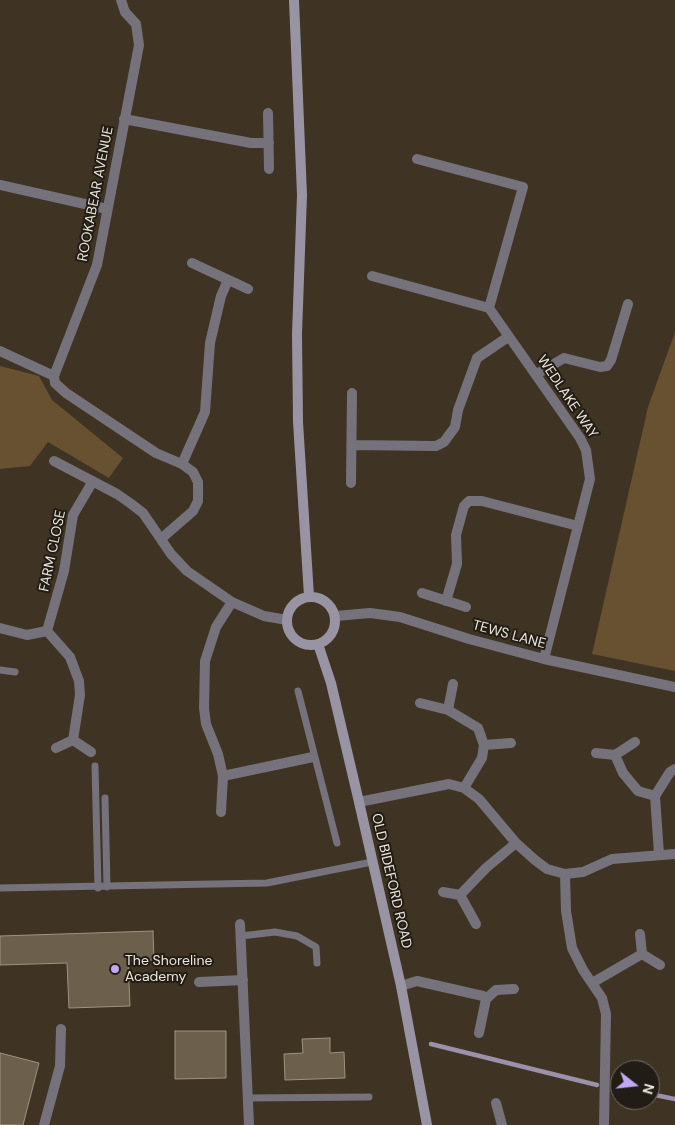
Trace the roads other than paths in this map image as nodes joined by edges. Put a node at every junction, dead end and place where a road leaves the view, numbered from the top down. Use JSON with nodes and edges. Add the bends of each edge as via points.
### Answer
{"nodes":[{"id":1,"x":121,"y":0,"type":"edge"},
{"id":2,"x":294,"y":0,"type":"edge"},
{"id":3,"x":268,"y":114,"type":"dead end"},
{"id":4,"x":124,"y":119,"type":"junction"},
{"id":5,"x":269,"y":143,"type":"junction"},
{"id":6,"x":417,"y":159,"type":"dead end"},
{"id":7,"x":269,"y":169,"type":"dead end"},
{"id":8,"x":0,"y":185,"type":"edge"},
{"id":9,"x":107,"y":209,"type":"junction"},
{"id":10,"x":192,"y":263,"type":"dead end"},
{"id":11,"x":372,"y":276,"type":"dead end"},
{"id":12,"x":228,"y":280,"type":"junction"},
{"id":13,"x":248,"y":289,"type":"dead end"},
{"id":14,"x":628,"y":304,"type":"dead end"},
{"id":15,"x":490,"y":308,"type":"junction"},
{"id":16,"x":508,"y":337,"type":"junction"},
{"id":17,"x":0,"y":351,"type":"edge"},
{"id":18,"x":537,"y":374,"type":"junction"},
{"id":19,"x":54,"y":376,"type":"junction"},
{"id":20,"x":352,"y":393,"type":"dead end"},
{"id":21,"x":352,"y":445,"type":"junction"},
{"id":22,"x":54,"y":461,"type":"dead end"},
{"id":23,"x":182,"y":464,"type":"junction"},
{"id":24,"x":93,"y":480,"type":"junction"},
{"id":25,"x":351,"y":483,"type":"dead end"},
{"id":26,"x":578,"y":526,"type":"junction"},
{"id":27,"x":162,"y":538,"type":"junction"},
{"id":28,"x":422,"y":593,"type":"dead end"},
{"id":29,"x":309,"y":596,"type":"junction"},
{"id":30,"x":446,"y":601,"type":"junction"},
{"id":31,"x":232,"y":602,"type":"junction"},
{"id":32,"x":466,"y":607,"type":"dead end"},
{"id":33,"x":336,"y":616,"type":"junction"},
{"id":34,"x":287,"y":620,"type":"junction"},
{"id":35,"x":0,"y":628,"type":"edge"},
{"id":36,"x":47,"y":631,"type":"junction"},
{"id":37,"x":318,"y":644,"type":"junction"},
{"id":38,"x":544,"y":659,"type":"junction"},
{"id":39,"x":0,"y":670,"type":"edge"},
{"id":40,"x":15,"y":672,"type":"dead end"},
{"id":41,"x":453,"y":684,"type":"dead end"},
{"id":42,"x":675,"y":687,"type":"edge"},
{"id":43,"x":298,"y":692,"type":"dead end"},
{"id":44,"x":420,"y":703,"type":"dead end"},
{"id":45,"x":448,"y":710,"type":"junction"},
{"id":46,"x":73,"y":740,"type":"junction"},
{"id":47,"x":635,"y":742,"type":"dead end"},
{"id":48,"x":511,"y":743,"type":"dead end"},
{"id":49,"x":484,"y":745,"type":"junction"},
{"id":50,"x":56,"y":748,"type":"dead end"},
{"id":51,"x":91,"y":752,"type":"dead end"},
{"id":52,"x":596,"y":753,"type":"dead end"},
{"id":53,"x":615,"y":755,"type":"junction"},
{"id":54,"x":313,"y":756,"type":"junction"},
{"id":55,"x":95,"y":766,"type":"dead end"},
{"id":56,"x":675,"y":769,"type":"edge"},
{"id":57,"x":224,"y":776,"type":"junction"},
{"id":58,"x":464,"y":788,"type":"junction"},
{"id":59,"x":655,"y":796,"type":"junction"},
{"id":60,"x":105,"y":798,"type":"dead end"},
{"id":61,"x":359,"y":802,"type":"junction"},
{"id":62,"x":220,"y":812,"type":"dead end"},
{"id":63,"x":337,"y":843,"type":"dead end"},
{"id":64,"x":516,"y":843,"type":"junction"},
{"id":65,"x":660,"y":854,"type":"junction"},
{"id":66,"x":675,"y":854,"type":"edge"},
{"id":67,"x":372,"y":862,"type":"junction"},
{"id":68,"x":566,"y":874,"type":"junction"},
{"id":69,"x":107,"y":887,"type":"junction"},
{"id":70,"x":0,"y":888,"type":"edge"},
{"id":71,"x":98,"y":888,"type":"junction"},
{"id":72,"x":443,"y":892,"type":"dead end"},
{"id":73,"x":460,"y":895,"type":"junction"},
{"id":74,"x":240,"y":924,"type":"dead end"},
{"id":75,"x":476,"y":924,"type":"dead end"},
{"id":76,"x":640,"y":934,"type":"dead end"},
{"id":77,"x":241,"y":936,"type":"junction"},
{"id":78,"x":642,"y":954,"type":"junction"},
{"id":79,"x":317,"y":963,"type":"dead end"},
{"id":80,"x":660,"y":965,"type":"dead end"},
{"id":81,"x":243,"y":980,"type":"junction"},
{"id":82,"x":199,"y":982,"type":"dead end"},
{"id":83,"x":592,"y":983,"type":"junction"},
{"id":84,"x":401,"y":986,"type":"junction"},
{"id":85,"x":514,"y":989,"type":"dead end"},
{"id":86,"x":486,"y":999,"type":"junction"},
{"id":87,"x":61,"y":1029,"type":"dead end"},
{"id":88,"x":479,"y":1033,"type":"dead end"},
{"id":89,"x":369,"y":1097,"type":"dead end"},
{"id":90,"x":248,"y":1098,"type":"junction"},
{"id":91,"x":496,"y":1103,"type":"dead end"},
{"id":92,"x":44,"y":1125,"type":"edge"},
{"id":93,"x":249,"y":1125,"type":"edge"},
{"id":94,"x":427,"y":1125,"type":"edge"},
{"id":95,"x":502,"y":1125,"type":"edge"},
{"id":96,"x":604,"y":1125,"type":"edge"}],
"edges":[{"from":1,"to":4,"type":"street","name":"ROOKABEAR AVENUE","via":[[125,12],[136,24],[139,45]]},
{"from":2,"to":29,"type":"street","via":[[302,195],[296,334],[298,422]]},
{"from":3,"to":5,"type":"street"},
{"from":4,"to":5,"type":"street","via":[[251,144]]},
{"from":4,"to":9,"type":"street","name":"ROOKABEAR AVENUE"},
{"from":5,"to":7,"type":"street"},
{"from":6,"to":15,"type":"street","via":[[523,187]]},
{"from":8,"to":9,"type":"street"},
{"from":9,"to":19,"type":"street","name":"ROOKABEAR AVENUE","via":[[97,265]]},
{"from":10,"to":12,"type":"street"},
{"from":11,"to":15,"type":"street"},
{"from":12,"to":13,"type":"street"},
{"from":12,"to":23,"type":"street","via":[[210,343],[205,412]]},
{"from":14,"to":18,"type":"street","via":[[607,366],[564,358]]},
{"from":15,"to":16,"type":"street","name":"WEDLAKE WAY"},
{"from":16,"to":18,"type":"street","name":"WEDLAKE WAY"},
{"from":16,"to":21,"type":"street","via":[[477,358],[455,427],[444,442],[436,446]]},
{"from":17,"to":19,"type":"street"},
{"from":18,"to":26,"type":"street","name":"WEDLAKE WAY","via":[[586,450],[590,480]]},
{"from":19,"to":23,"type":"street","via":[[55,384],[66,393],[156,453]]},
{"from":20,"to":21,"type":"street"},
{"from":21,"to":25,"type":"street"},
{"from":22,"to":24,"type":"street"},
{"from":23,"to":27,"type":"street","via":[[193,472],[198,482],[198,501],[188,516]]},
{"from":24,"to":27,"type":"street","via":[[143,513]]},
{"from":24,"to":36,"type":"street","name":"FARM CLOSE","via":[[73,515],[64,571]]},
{"from":26,"to":30,"type":"street","via":[[482,501],[469,501],[464,506],[456,535],[456,564]]},
{"from":26,"to":38,"type":"street","name":"WEDLAKE WAY"},
{"from":27,"to":31,"type":"street","via":[[171,554],[187,570]]},
{"from":28,"to":30,"type":"street"},
{"from":29,"to":33,"type":"street","via":[[328,603]]},
{"from":29,"to":34,"type":"street","via":[[295,603]]},
{"from":30,"to":32,"type":"street"},
{"from":31,"to":34,"type":"street","via":[[264,616]]},
{"from":31,"to":57,"type":"street","via":[[216,627],[204,661],[206,724]]},
{"from":33,"to":37,"type":"street","via":[[332,635]]},
{"from":33,"to":38,"type":"street","name":"TEWS LANE","via":[[370,613],[400,617]]},
{"from":34,"to":37,"type":"street","via":[[289,630],[300,643]]},
{"from":35,"to":36,"type":"street","via":[[27,634]]},
{"from":36,"to":46,"type":"street","via":[[70,657],[79,681]]},
{"from":37,"to":61,"type":"street","name":"OLD BIDEFORD ROAD"},
{"from":38,"to":42,"type":"street","name":"TEWS LANE"},
{"from":39,"to":40,"type":"lane"},
{"from":41,"to":45,"type":"street"},
{"from":43,"to":54,"type":"lane"},
{"from":44,"to":45,"type":"street"},
{"from":45,"to":49,"type":"street","via":[[478,728]]},
{"from":46,"to":50,"type":"street"},
{"from":46,"to":51,"type":"street"},
{"from":47,"to":53,"type":"street"},
{"from":48,"to":49,"type":"street"},
{"from":49,"to":58,"type":"street","via":[[482,758]]},
{"from":52,"to":53,"type":"street"},
{"from":53,"to":59,"type":"street","via":[[623,773],[638,791]]},
{"from":54,"to":57,"type":"street"},
{"from":54,"to":63,"type":"lane"},
{"from":55,"to":71,"type":"lane"},
{"from":56,"to":59,"type":"street"},
{"from":57,"to":62,"type":"street"},
{"from":58,"to":61,"type":"street","via":[[449,784]]},
{"from":58,"to":64,"type":"street","via":[[478,799]]},
{"from":59,"to":65,"type":"street"},
{"from":60,"to":69,"type":"lane"},
{"from":61,"to":67,"type":"street","name":"OLD BIDEFORD ROAD"},
{"from":64,"to":68,"type":"street","via":[[547,869]]},
{"from":64,"to":73,"type":"street"},
{"from":65,"to":66,"type":"street"},
{"from":65,"to":68,"type":"street","via":[[612,859],[582,872]]},
{"from":67,"to":69,"type":"lane","via":[[267,883]]},
{"from":67,"to":84,"type":"street","name":"OLD BIDEFORD ROAD"},
{"from":68,"to":83,"type":"street","via":[[566,911],[572,948]]},
{"from":69,"to":71,"type":"lane"},
{"from":70,"to":71,"type":"lane"},
{"from":72,"to":73,"type":"street"},
{"from":73,"to":75,"type":"street"},
{"from":74,"to":77,"type":"street"},
{"from":76,"to":78,"type":"street"},
{"from":77,"to":79,"type":"lane","via":[[275,932],[292,935],[316,947]]},
{"from":77,"to":81,"type":"street"},
{"from":78,"to":80,"type":"street"},
{"from":78,"to":83,"type":"street"},
{"from":81,"to":82,"type":"street"},
{"from":81,"to":90,"type":"street"},
{"from":83,"to":96,"type":"street","via":[[602,998],[606,1014]]},
{"from":84,"to":86,"type":"street","via":[[417,981]]},
{"from":84,"to":94,"type":"street","name":"OLD BIDEFORD ROAD"},
{"from":85,"to":86,"type":"street","via":[[496,990]]},
{"from":86,"to":88,"type":"street"},
{"from":87,"to":92,"type":"street","via":[[60,1066]]},
{"from":89,"to":90,"type":"lane"},
{"from":90,"to":93,"type":"street"},
{"from":91,"to":95,"type":"street"}]}
